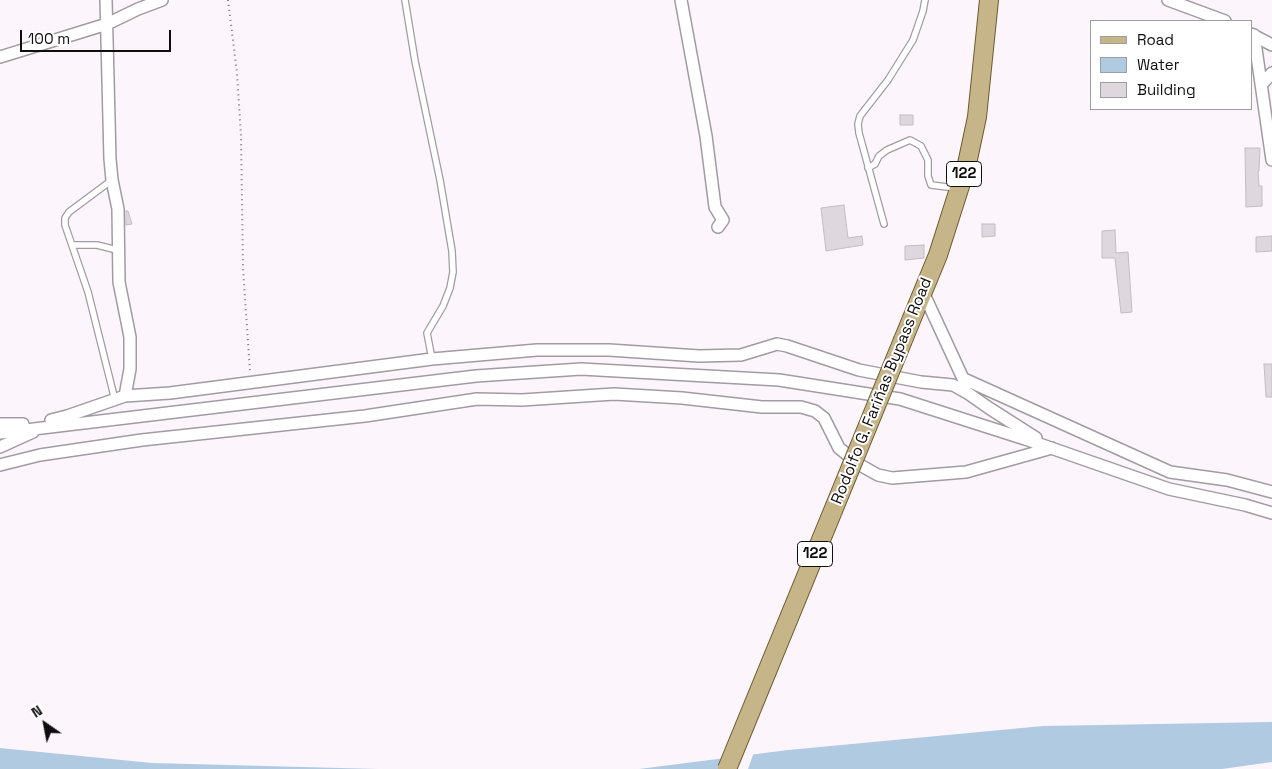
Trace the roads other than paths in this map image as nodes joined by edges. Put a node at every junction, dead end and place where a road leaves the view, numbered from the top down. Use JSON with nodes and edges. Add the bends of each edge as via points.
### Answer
{"nodes":[{"id":1,"x":106,"y":0,"type":"edge"},
{"id":2,"x":162,"y":0,"type":"edge"},
{"id":3,"x":405,"y":0,"type":"edge"},
{"id":4,"x":681,"y":0,"type":"edge"},
{"id":5,"x":924,"y":0,"type":"edge"},
{"id":6,"x":989,"y":0,"type":"edge"},
{"id":7,"x":1168,"y":0,"type":"edge"},
{"id":8,"x":1222,"y":20,"type":"edge"},
{"id":9,"x":107,"y":24,"type":"junction"},
{"id":10,"x":1252,"y":34,"type":"edge"},
{"id":11,"x":1272,"y":45,"type":"edge"},
{"id":12,"x":0,"y":57,"type":"edge"},
{"id":13,"x":1272,"y":73,"type":"edge"},
{"id":14,"x":1261,"y":85,"type":"junction"},
{"id":15,"x":1272,"y":160,"type":"edge"},
{"id":16,"x":868,"y":168,"type":"junction"},
{"id":17,"x":112,"y":180,"type":"junction"},
{"id":18,"x":959,"y":189,"type":"junction"},
{"id":19,"x":884,"y":224,"type":"dead end"},
{"id":20,"x":718,"y":227,"type":"dead end"},
{"id":21,"x":72,"y":245,"type":"junction"},
{"id":22,"x":118,"y":250,"type":"junction"},
{"id":23,"x":923,"y":292,"type":"junction"},
{"id":24,"x":432,"y":359,"type":"junction"},
{"id":25,"x":964,"y":380,"type":"junction"},
{"id":26,"x":969,"y":394,"type":"junction"},
{"id":27,"x":120,"y":398,"type":"junction"},
{"id":28,"x":0,"y":424,"type":"edge"},
{"id":29,"x":43,"y":424,"type":"junction"},
{"id":30,"x":0,"y":433,"type":"edge"},
{"id":31,"x":0,"y":447,"type":"edge"},
{"id":32,"x":1052,"y":448,"type":"junction"},
{"id":33,"x":0,"y":465,"type":"edge"},
{"id":34,"x":1272,"y":492,"type":"edge"},
{"id":35,"x":1272,"y":513,"type":"edge"},
{"id":36,"x":727,"y":769,"type":"edge"}],
"edges":[{"from":1,"to":9,"type":"street"},
{"from":2,"to":9,"type":"street"},
{"from":3,"to":24,"type":"lane","via":[[440,180],[454,272],[443,306],[427,333]]},
{"from":4,"to":20,"type":"street","via":[[716,207],[723,220]]},
{"from":5,"to":16,"type":"lane","via":[[924,12],[913,40],[860,116],[858,133]]},
{"from":6,"to":18,"type":"main road","name":"Rodolfo G. Fariñas Bypass Road","number":"122","via":[[978,117]]},
{"from":7,"to":8,"type":"street"},
{"from":9,"to":12,"type":"street"},
{"from":9,"to":17,"type":"street"},
{"from":10,"to":11,"type":"street"},
{"from":10,"to":14,"type":"street"},
{"from":13,"to":14,"type":"street"},
{"from":14,"to":15,"type":"street"},
{"from":16,"to":18,"type":"lane","via":[[887,150],[910,140],[921,146],[928,160],[931,185]]},
{"from":16,"to":19,"type":"lane"},
{"from":17,"to":21,"type":"lane","via":[[68,212],[65,218]]},
{"from":17,"to":22,"type":"street","via":[[118,209]]},
{"from":18,"to":23,"type":"main road","name":"Rodolfo G. Fariñas Bypass Road","number":"122"},
{"from":21,"to":22,"type":"lane","via":[[97,245]]},
{"from":21,"to":27,"type":"lane"},
{"from":22,"to":27,"type":"street","via":[[119,282],[130,337],[130,369]]},
{"from":23,"to":25,"type":"street"},
{"from":23,"to":36,"type":"main road","name":"Rodolfo G. Fariñas Bypass Road","number":"122","bridge":true},
{"from":24,"to":26,"type":"street","via":[[537,350],[741,355],[776,344],[859,370],[953,385]]},
{"from":24,"to":27,"type":"street"},
{"from":25,"to":26,"type":"street"},
{"from":25,"to":34,"type":"street","via":[[1170,472],[1227,480]]},
{"from":26,"to":32,"type":"street"},
{"from":27,"to":29,"type":"street"},
{"from":28,"to":29,"type":"street"},
{"from":29,"to":30,"type":"street"},
{"from":29,"to":31,"type":"street"},
{"from":29,"to":32,"type":"street","via":[[476,376],[581,369],[779,380],[900,400]]},
{"from":32,"to":33,"type":"street","via":[[966,472],[892,478],[860,465],[839,448],[824,418],[815,411],[614,394],[522,400],[477,398],[365,416],[142,440],[40,455]]},
{"from":32,"to":35,"type":"street","via":[[1169,489]]}]}
